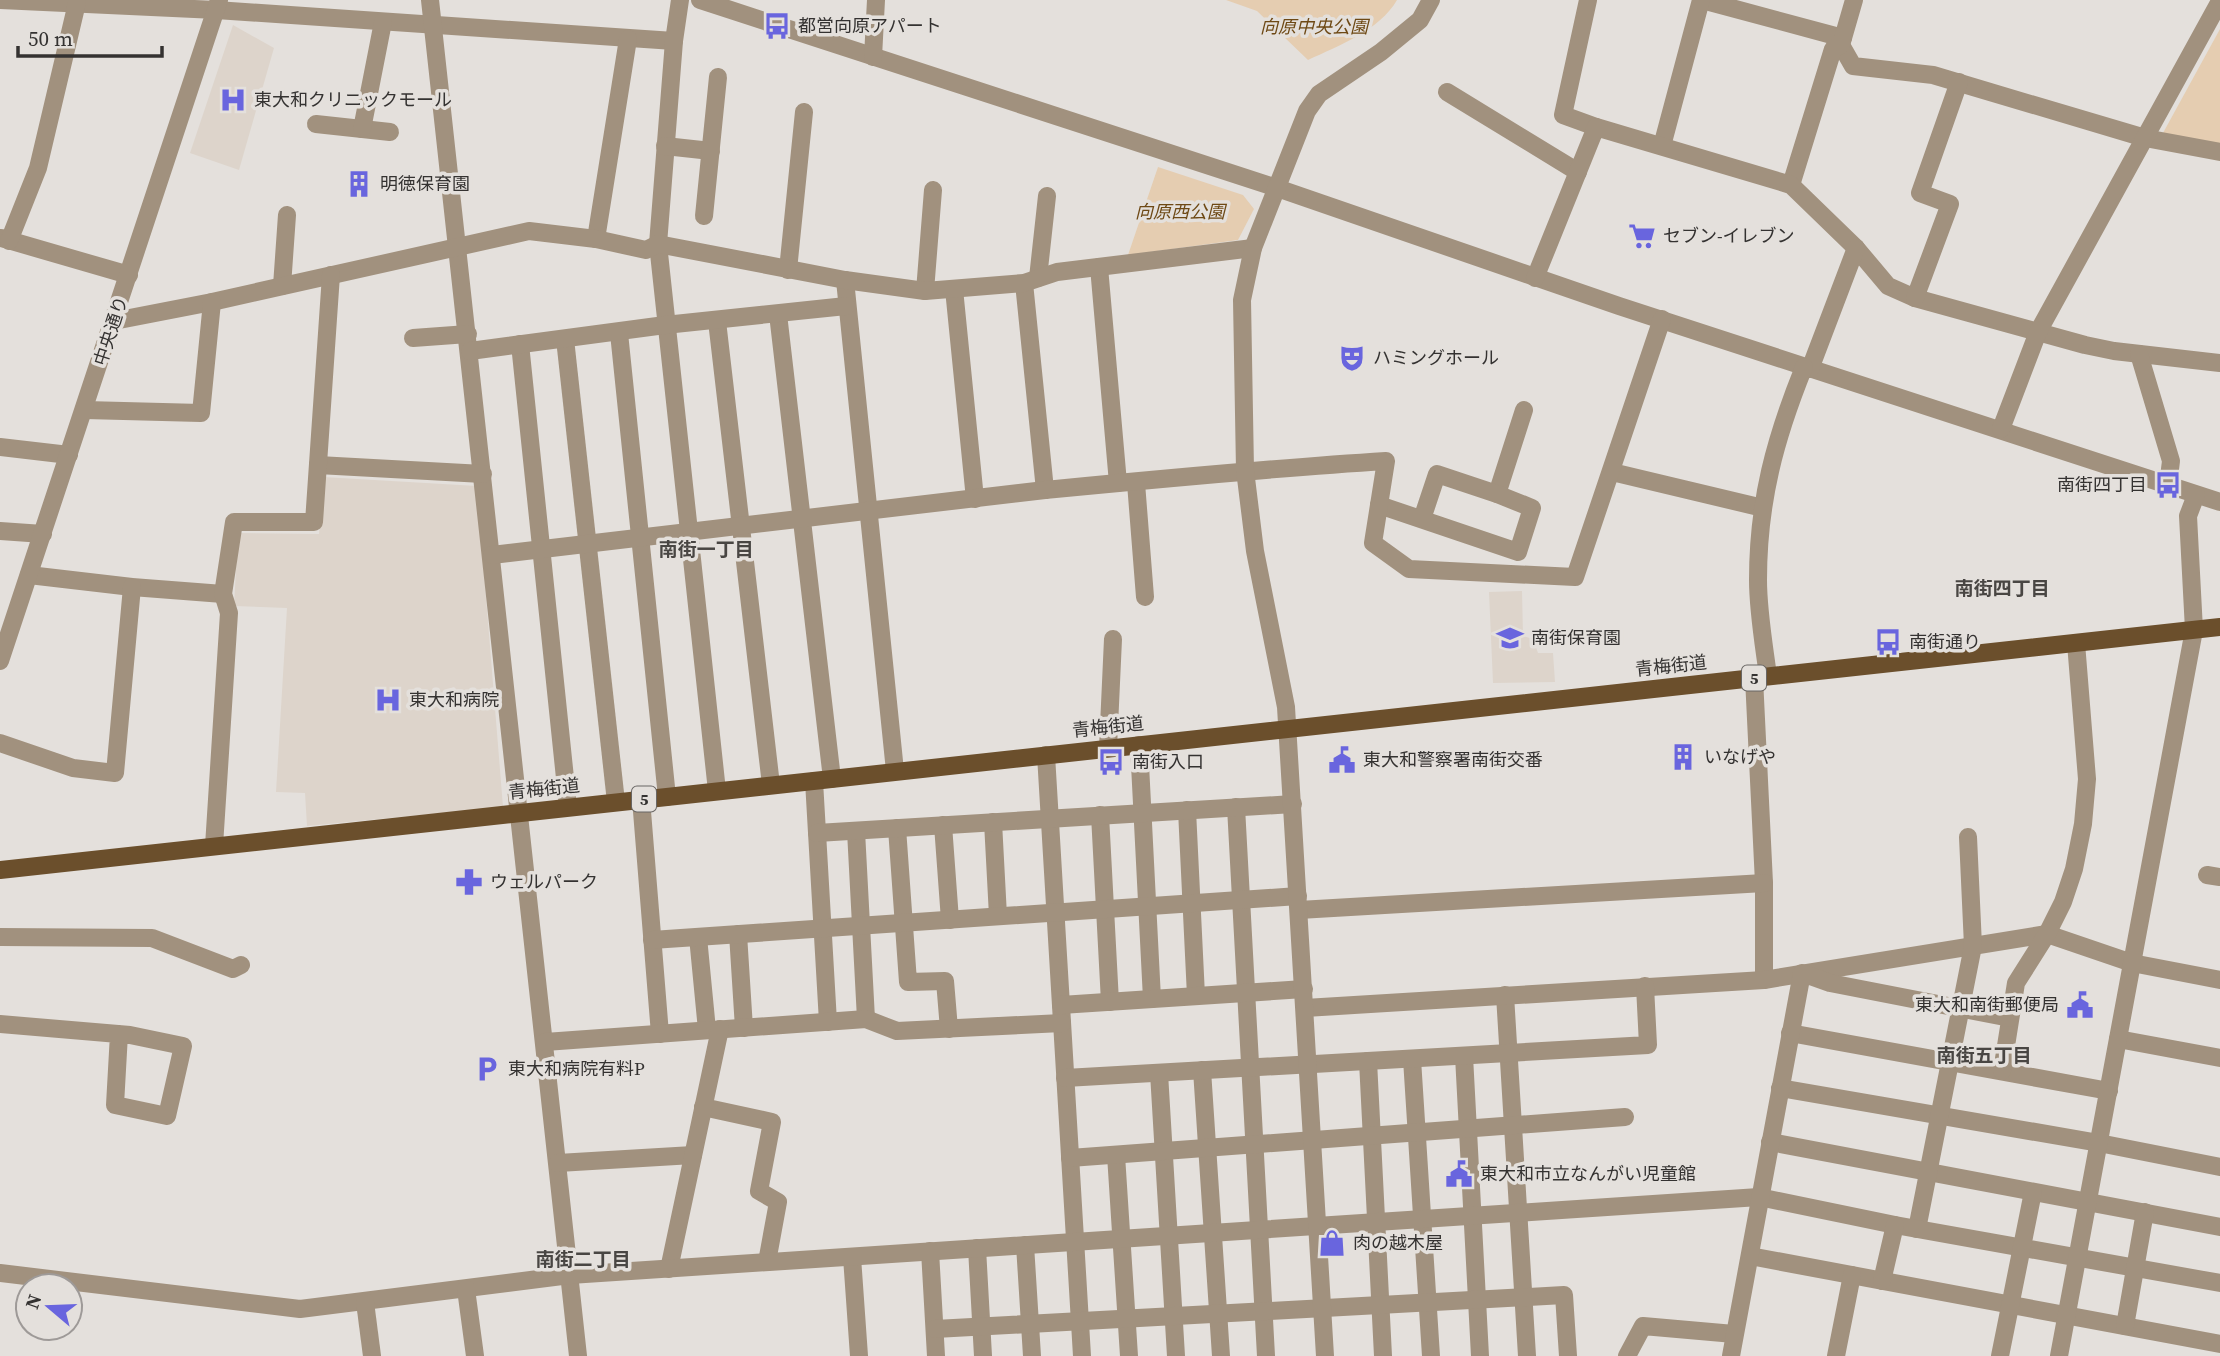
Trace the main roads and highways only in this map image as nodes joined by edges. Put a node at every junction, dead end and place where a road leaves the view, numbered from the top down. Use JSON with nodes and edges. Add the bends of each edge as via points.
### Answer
{"nodes":[{"id":1,"x":2220,"y":628,"type":"edge"},
{"id":2,"x":0,"y":870,"type":"edge"}],
"edges":[{"from":1,"to":2,"type":"main road","name":"青梅街道","number":"5"}]}
